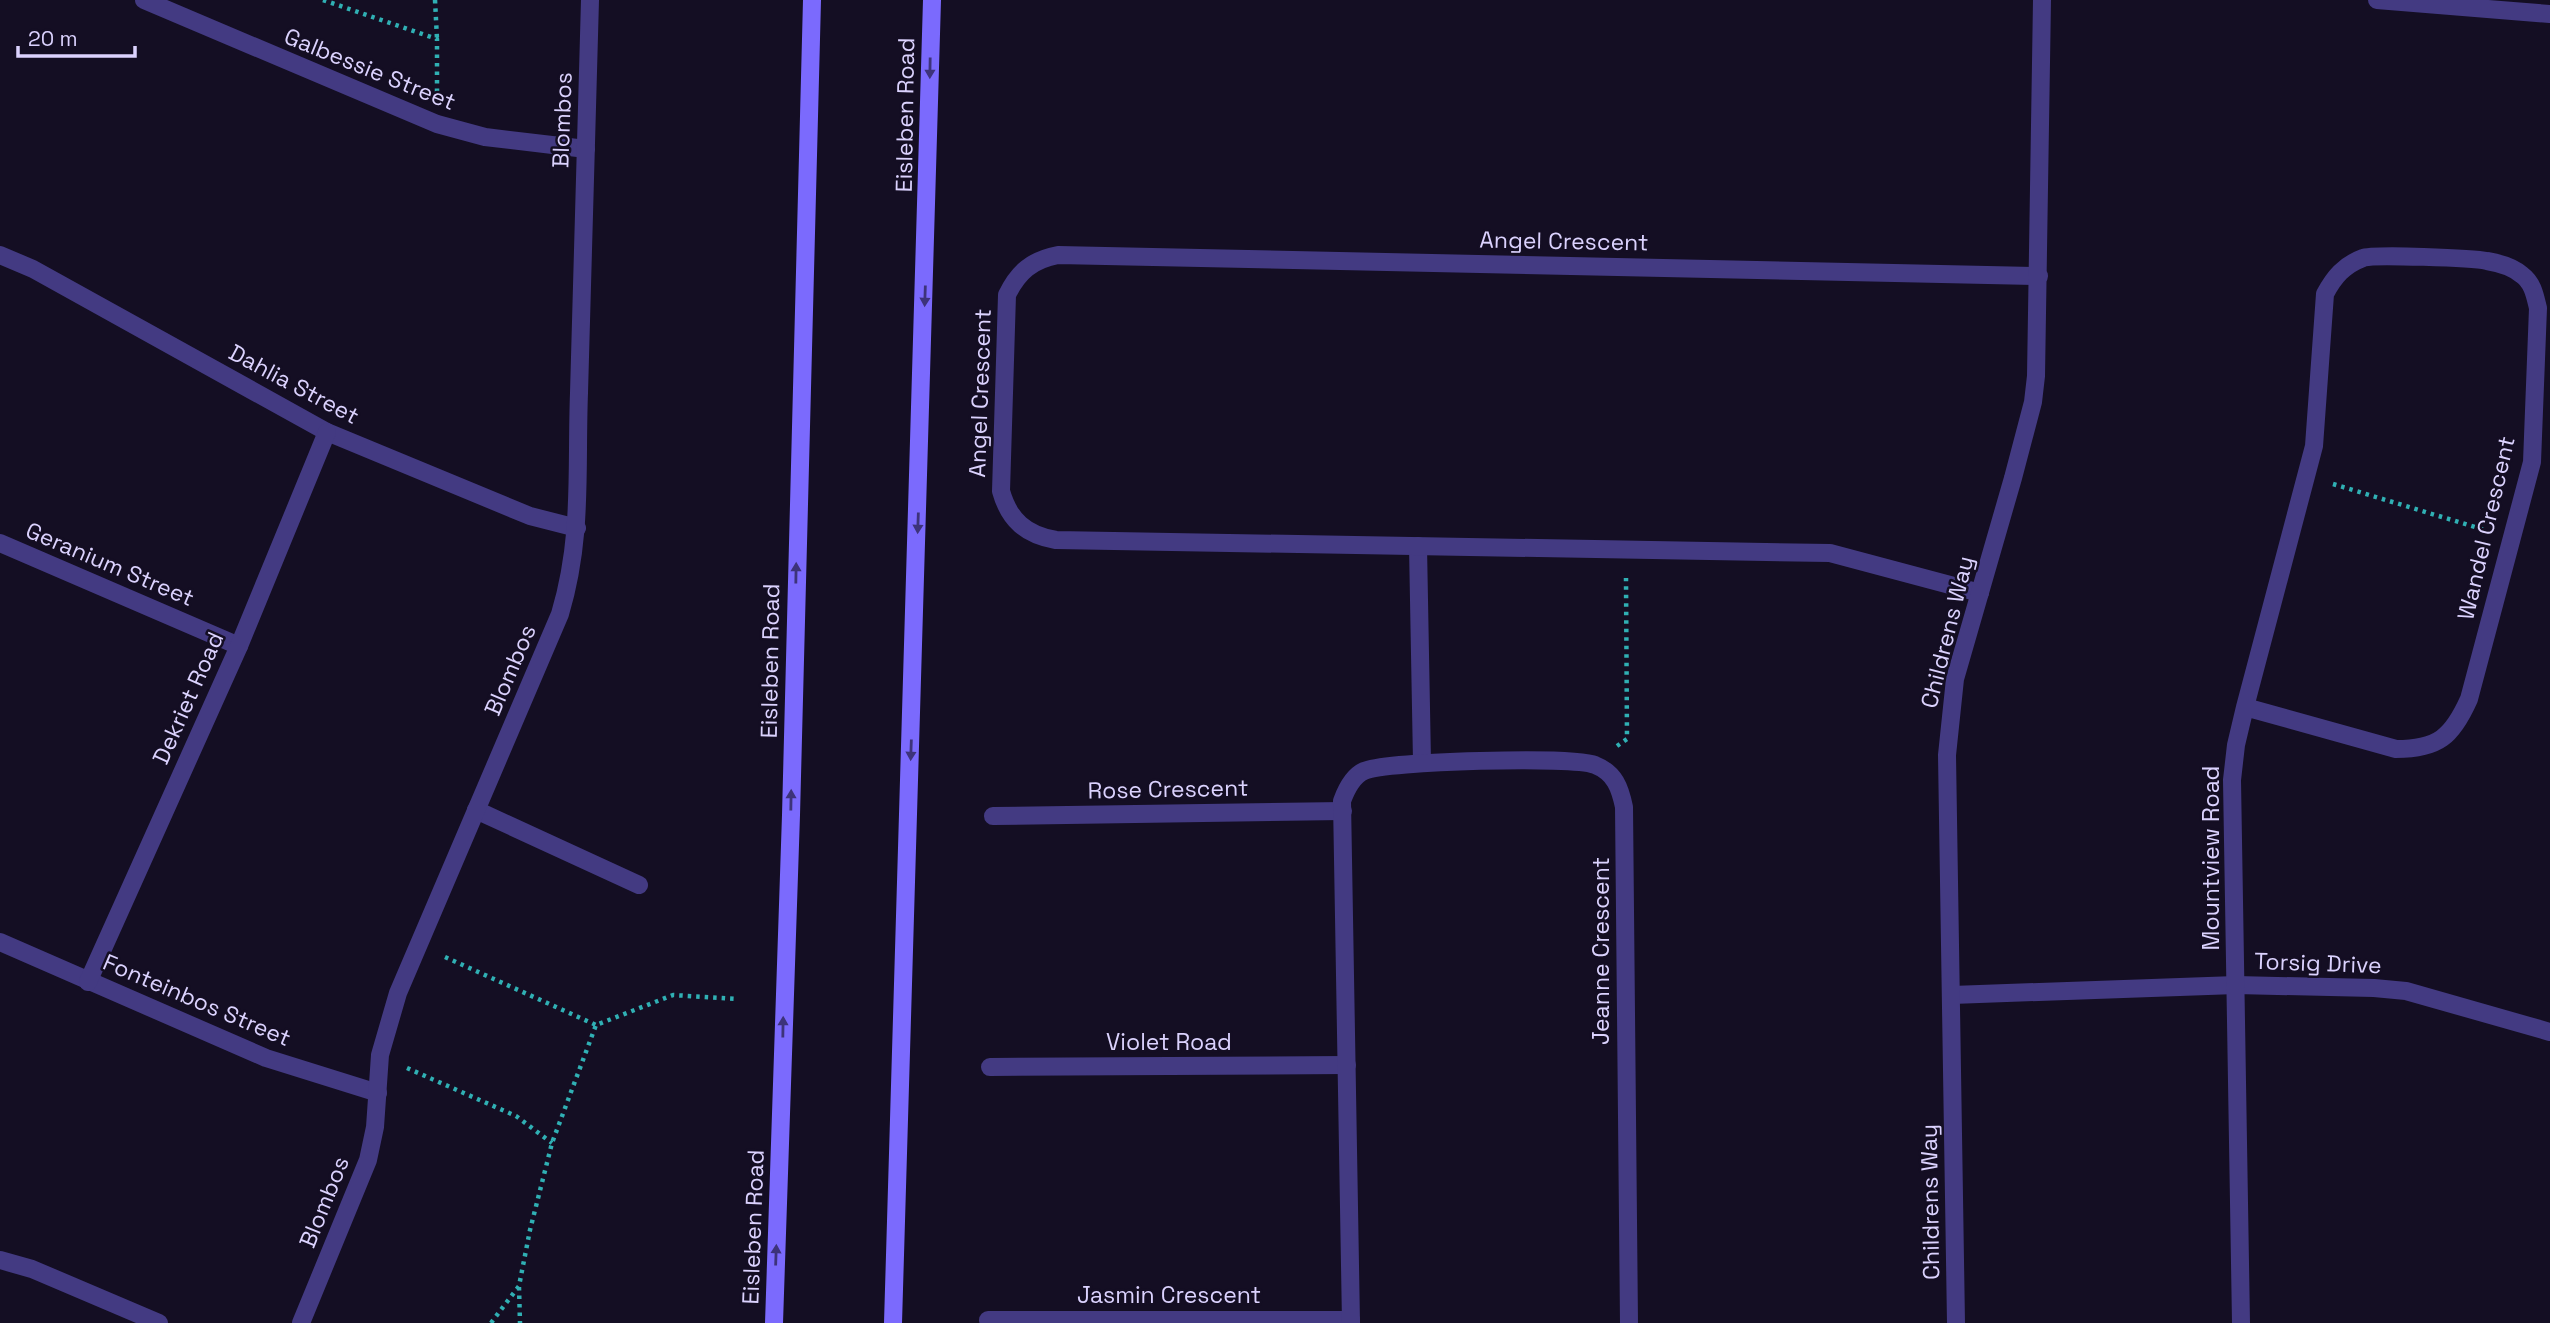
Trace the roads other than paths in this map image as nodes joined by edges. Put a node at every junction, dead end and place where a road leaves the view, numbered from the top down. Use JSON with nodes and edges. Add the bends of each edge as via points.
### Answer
{"nodes":[{"id":1,"x":144,"y":0,"type":"edge"},
{"id":2,"x":590,"y":0,"type":"edge"},
{"id":3,"x":812,"y":0,"type":"edge"},
{"id":4,"x":932,"y":0,"type":"edge"},
{"id":5,"x":2042,"y":0,"type":"edge"},
{"id":6,"x":2377,"y":0,"type":"edge"},
{"id":7,"x":2550,"y":14,"type":"edge"},
{"id":8,"x":586,"y":149,"type":"junction"},
{"id":9,"x":0,"y":255,"type":"edge"},
{"id":10,"x":2039,"y":276,"type":"junction"},
{"id":11,"x":2333,"y":279,"type":"joint"},
{"id":12,"x":327,"y":432,"type":"junction"},
{"id":13,"x":578,"y":528,"type":"junction"},
{"id":14,"x":0,"y":543,"type":"edge"},
{"id":15,"x":1419,"y":546,"type":"junction"},
{"id":16,"x":1980,"y":593,"type":"junction"},
{"id":17,"x":239,"y":646,"type":"junction"},
{"id":18,"x":2245,"y":707,"type":"junction"},
{"id":19,"x":1422,"y":762,"type":"junction"},
{"id":20,"x":477,"y":810,"type":"junction"},
{"id":21,"x":1343,"y":811,"type":"junction"},
{"id":22,"x":993,"y":816,"type":"dead end"},
{"id":23,"x":639,"y":885,"type":"dead end"},
{"id":24,"x":0,"y":942,"type":"edge"},
{"id":25,"x":88,"y":982,"type":"junction"},
{"id":26,"x":2236,"y":985,"type":"junction"},
{"id":27,"x":1952,"y":995,"type":"junction"},
{"id":28,"x":2550,"y":1032,"type":"edge"},
{"id":29,"x":1347,"y":1065,"type":"junction"},
{"id":30,"x":990,"y":1067,"type":"dead end"},
{"id":31,"x":378,"y":1093,"type":"junction"},
{"id":32,"x":0,"y":1260,"type":"edge"},
{"id":33,"x":988,"y":1320,"type":"dead end"},
{"id":34,"x":1351,"y":1321,"type":"edge"},
{"id":35,"x":159,"y":1323,"type":"edge"},
{"id":36,"x":301,"y":1323,"type":"edge"},
{"id":37,"x":774,"y":1323,"type":"edge"},
{"id":38,"x":893,"y":1323,"type":"edge"},
{"id":39,"x":1629,"y":1323,"type":"edge"},
{"id":40,"x":1956,"y":1323,"type":"edge"},
{"id":41,"x":2241,"y":1323,"type":"edge"}],
"edges":[{"from":1,"to":8,"type":"street","name":"Galbessie Street","via":[[437,124],[485,137]]},
{"from":2,"to":8,"type":"street","name":"Blombos"},
{"from":37,"to":3,"type":"main road","name":"Eisleben Road","one_way":true},
{"from":4,"to":38,"type":"main road","name":"Eisleben Road","one_way":true},
{"from":5,"to":10,"type":"street","name":"Childrens Way"},
{"from":6,"to":7,"type":"street"},
{"from":8,"to":13,"type":"street","name":"Blombos"},
{"from":9,"to":12,"type":"street","name":"Dahlia Street"},
{"from":10,"to":15,"type":"street","name":"Angel Crescent","via":[[1058,255],[1033,263],[1013,282],[1006,309],[1001,491],[1011,516],[1030,533],[1056,540]]},
{"from":10,"to":16,"type":"street","name":"Childrens Way","via":[[2033,402]]},
{"from":11,"to":18,"type":"street","name":"Mountview Road","via":[[2322,312],[2314,446]]},
{"from":11,"to":18,"type":"street","name":"Wandel Crescent","via":[[2366,256],[2484,260],[2523,275],[2535,291],[2538,308],[2532,462],[2469,699],[2458,722],[2442,739],[2420,749],[2396,749]]},
{"from":12,"to":13,"type":"street","name":"Dahlia Street","via":[[530,516]]},
{"from":12,"to":17,"type":"street","name":"Dekriet Road"},
{"from":13,"to":20,"type":"street","name":"Blombos","via":[[560,614]]},
{"from":14,"to":17,"type":"street","name":"Geranium Street"},
{"from":15,"to":16,"type":"street","name":"Angel Crescent","via":[[1830,553]]},
{"from":15,"to":19,"type":"street"},
{"from":16,"to":27,"type":"street","name":"Childrens Way","via":[[1955,679],[1947,755]]},
{"from":17,"to":25,"type":"street","name":"Dekriet Road"},
{"from":18,"to":26,"type":"street","name":"Mountview Road","via":[[2232,780]]},
{"from":19,"to":21,"type":"street","via":[[1363,771],[1349,785]]},
{"from":19,"to":39,"type":"street","name":"Jeanne Crescent","via":[[1576,761],[1594,764],[1619,783],[1624,807]]},
{"from":20,"to":23,"type":"street"},
{"from":20,"to":31,"type":"street","name":"Blombos","via":[[398,993],[380,1055]]},
{"from":21,"to":22,"type":"street","name":"Rose Crescent"},
{"from":21,"to":29,"type":"street"},
{"from":24,"to":25,"type":"street","name":"Fonteinbos Street"},
{"from":25,"to":31,"type":"street","name":"Fonteinbos Street","via":[[266,1058]]},
{"from":26,"to":27,"type":"street","name":"Torsig Drive"},
{"from":26,"to":28,"type":"street","name":"Torsig Drive","via":[[2406,991]]},
{"from":26,"to":41,"type":"street","name":"Mountview Road"},
{"from":27,"to":40,"type":"street","name":"Childrens Way"},
{"from":29,"to":30,"type":"street","name":"Violet Road"},
{"from":29,"to":34,"type":"street"},
{"from":31,"to":36,"type":"street","name":"Blombos","via":[[368,1160]]},
{"from":32,"to":35,"type":"street"},
{"from":33,"to":34,"type":"street","name":"Jasmin Crescent"}]}
